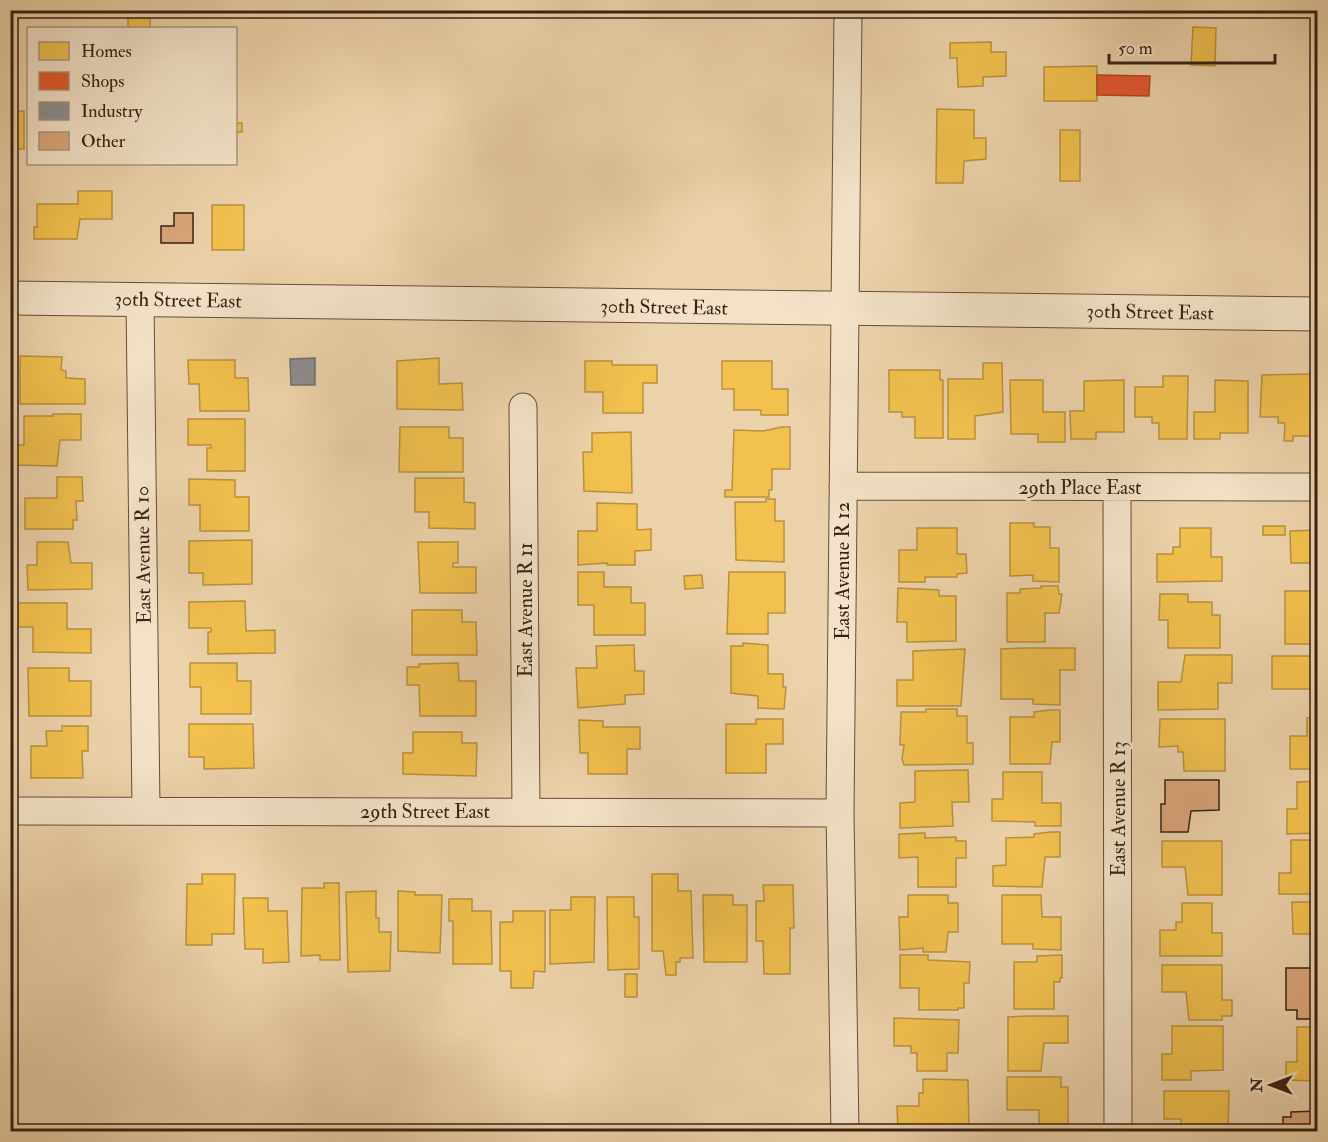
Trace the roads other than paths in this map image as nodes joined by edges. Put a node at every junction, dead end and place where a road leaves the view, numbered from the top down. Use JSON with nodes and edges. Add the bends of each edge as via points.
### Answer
{"nodes":[{"id":1,"x":848,"y":10,"type":"edge"},
{"id":2,"x":10,"y":298,"type":"edge"},
{"id":3,"x":140,"y":300,"type":"junction"},
{"id":4,"x":846,"y":309,"type":"junction"},
{"id":5,"x":1317,"y":314,"type":"edge"},
{"id":6,"x":523,"y":407,"type":"dead end"},
{"id":7,"x":843,"y":486,"type":"junction"},
{"id":8,"x":1117,"y":487,"type":"junction"},
{"id":9,"x":1317,"y":487,"type":"edge"},
{"id":10,"x":146,"y":810,"type":"junction"},
{"id":11,"x":10,"y":811,"type":"edge"},
{"id":12,"x":526,"y":812,"type":"junction"},
{"id":13,"x":840,"y":813,"type":"junction"},
{"id":14,"x":845,"y":1131,"type":"edge"},
{"id":15,"x":1118,"y":1131,"type":"edge"}],
"edges":[{"from":1,"to":4,"type":"street","name":"East Avenue R 12"},
{"from":2,"to":3,"type":"street","name":"30th Street East"},
{"from":3,"to":4,"type":"street","name":"30th Street East"},
{"from":3,"to":10,"type":"street","name":"East Avenue R 10"},
{"from":4,"to":5,"type":"street","name":"30th Street East"},
{"from":4,"to":7,"type":"street","name":"East Avenue R 12"},
{"from":6,"to":12,"type":"street","name":"East Avenue R 11"},
{"from":7,"to":8,"type":"street","name":"29th Place East"},
{"from":7,"to":13,"type":"street","name":"East Avenue R 12"},
{"from":8,"to":9,"type":"street","name":"29th Place East"},
{"from":8,"to":15,"type":"street","name":"East Avenue R 13"},
{"from":10,"to":11,"type":"street","name":"29th Street East"},
{"from":10,"to":12,"type":"street","name":"29th Street East"},
{"from":12,"to":13,"type":"street","name":"29th Street East"},
{"from":13,"to":14,"type":"street","name":"East Avenue R 12"}]}
